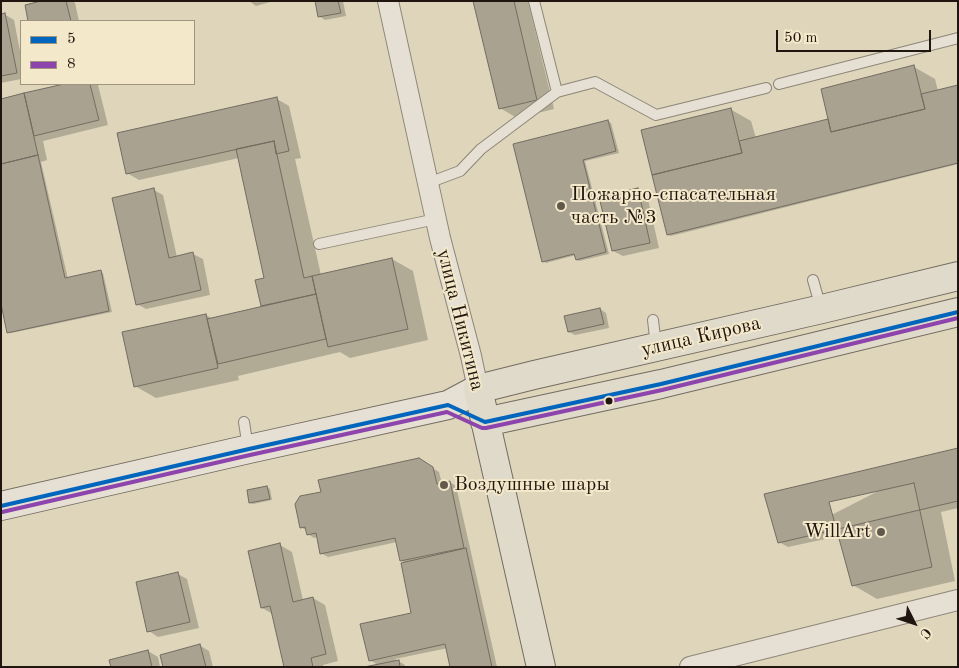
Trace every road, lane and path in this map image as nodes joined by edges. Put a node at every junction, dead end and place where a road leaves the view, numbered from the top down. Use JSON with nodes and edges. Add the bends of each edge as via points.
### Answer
{"nodes":[{"id":1,"x":388,"y":1,"type":"edge"},
{"id":2,"x":534,"y":1,"type":"edge"},
{"id":3,"x":958,"y":38,"type":"edge"},
{"id":4,"x":779,"y":84,"type":"dead end"},
{"id":5,"x":766,"y":88,"type":"dead end"},
{"id":6,"x":557,"y":92,"type":"junction"},
{"id":7,"x":428,"y":183,"type":"junction"},
{"id":8,"x":436,"y":219,"type":"junction"},
{"id":9,"x":319,"y":244,"type":"dead end"},
{"id":10,"x":958,"y":276,"type":"edge"},
{"id":11,"x":813,"y":280,"type":"dead end"},
{"id":12,"x":822,"y":310,"type":"junction"},
{"id":13,"x":958,"y":312,"type":"edge"},
{"id":14,"x":653,"y":320,"type":"dead end"},
{"id":15,"x":656,"y":348,"type":"junction"},
{"id":16,"x":478,"y":389,"type":"junction"},
{"id":17,"x":448,"y":406,"type":"junction"},
{"id":18,"x":244,"y":422,"type":"dead end"},
{"id":19,"x":485,"y":422,"type":"junction"},
{"id":20,"x":249,"y":449,"type":"junction"},
{"id":21,"x":1,"y":506,"type":"edge"},
{"id":22,"x":958,"y":600,"type":"edge"},
{"id":23,"x":541,"y":667,"type":"edge"},
{"id":24,"x":690,"y":667,"type":"edge"}],
"edges":[{"from":1,"to":7,"type":"street","name":"улица Никитина"},
{"from":2,"to":6,"type":"lane"},
{"from":3,"to":4,"type":"lane"},
{"from":5,"to":6,"type":"lane","via":[[656,115],[595,82]]},
{"from":6,"to":7,"type":"lane","via":[[481,149],[460,171]]},
{"from":7,"to":8,"type":"street","name":"улица Никитина"},
{"from":8,"to":9,"type":"lane"},
{"from":8,"to":16,"type":"street","name":"улица Никитина"},
{"from":10,"to":12,"type":"main road","name":"улица Кирова"},
{"from":11,"to":12,"type":"lane"},
{"from":12,"to":15,"type":"main road","name":"улица Кирова"},
{"from":13,"to":19,"type":"main road","name":"улица Кирова","via":[[661,384]]},
{"from":14,"to":15,"type":"lane"},
{"from":15,"to":16,"type":"main road","name":"улица Кирова"},
{"from":16,"to":17,"type":"main road","name":"улица Кирова"},
{"from":16,"to":19,"type":"main road","name":"улица Никитина"},
{"from":17,"to":19,"type":"main road"},
{"from":17,"to":20,"type":"main road","name":"улица Кирова"},
{"from":18,"to":20,"type":"lane"},
{"from":19,"to":23,"type":"main road","name":"улица Никитина"},
{"from":20,"to":21,"type":"main road","name":"улица Кирова"},
{"from":22,"to":24,"type":"street"}]}
